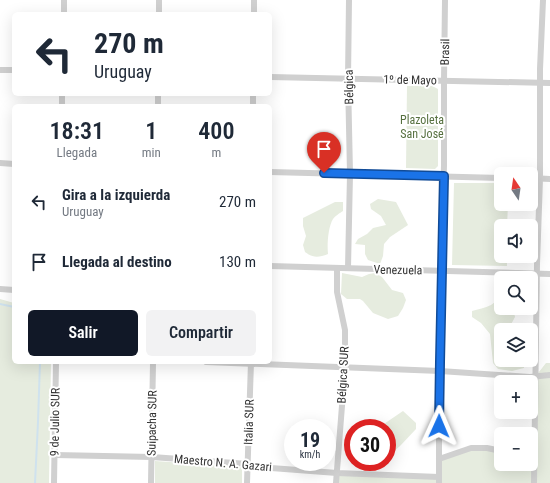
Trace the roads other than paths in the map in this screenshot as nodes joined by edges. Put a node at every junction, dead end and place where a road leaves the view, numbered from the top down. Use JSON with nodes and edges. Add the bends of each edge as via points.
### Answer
{"nodes":[{"id":1,"x":64,"y":0,"type":"edge"},
{"id":2,"x":159,"y":0,"type":"edge"},
{"id":3,"x":254,"y":0,"type":"edge"},
{"id":4,"x":349,"y":0,"type":"edge"},
{"id":5,"x":446,"y":0,"type":"edge"},
{"id":6,"x":543,"y":0,"type":"edge"},
{"id":7,"x":64,"y":12,"type":"edge"},
{"id":8,"x":159,"y":12,"type":"edge"},
{"id":9,"x":254,"y":12,"type":"edge"},
{"id":10,"x":0,"y":70,"type":"edge"},
{"id":11,"x":12,"y":70,"type":"edge"},
{"id":12,"x":272,"y":77,"type":"edge"},
{"id":13,"x":348,"y":79,"type":"junction"},
{"id":14,"x":444,"y":81,"type":"junction"},
{"id":15,"x":540,"y":83,"type":"junction"},
{"id":16,"x":550,"y":83,"type":"edge"},
{"id":17,"x":0,"y":163,"type":"edge"},
{"id":18,"x":12,"y":164,"type":"edge"},
{"id":19,"x":272,"y":172,"type":"edge"},
{"id":20,"x":350,"y":174,"type":"junction"},
{"id":21,"x":444,"y":176,"type":"junction"},
{"id":22,"x":494,"y":178,"type":"edge"},
{"id":23,"x":540,"y":178,"type":"junction"},
{"id":24,"x":550,"y":179,"type":"edge"},
{"id":25,"x":272,"y":266,"type":"edge"},
{"id":26,"x":337,"y":268,"type":"junction"},
{"id":27,"x":348,"y":268,"type":"junction"},
{"id":28,"x":441,"y":270,"type":"junction"},
{"id":29,"x":537,"y":271,"type":"edge"},
{"id":30,"x":494,"y":272,"type":"edge"},
{"id":31,"x":538,"y":273,"type":"edge"},
{"id":32,"x":550,"y":274,"type":"edge"},
{"id":33,"x":0,"y":289,"type":"edge"},
{"id":34,"x":12,"y":290,"type":"edge"},
{"id":35,"x":536,"y":315,"type":"edge"},
{"id":36,"x":56,"y":364,"type":"edge"},
{"id":37,"x":153,"y":364,"type":"edge"},
{"id":38,"x":251,"y":364,"type":"edge"},
{"id":39,"x":272,"y":364,"type":"edge"},
{"id":40,"x":345,"y":367,"type":"junction"},
{"id":41,"x":440,"y":371,"type":"junction"},
{"id":42,"x":503,"y":375,"type":"edge"},
{"id":43,"x":535,"y":375,"type":"edge"},
{"id":44,"x":550,"y":375,"type":"edge"},
{"id":45,"x":538,"y":377,"type":"edge"},
{"id":46,"x":494,"y":450,"type":"edge"},
{"id":47,"x":54,"y":455,"type":"junction"},
{"id":48,"x":152,"y":457,"type":"junction"},
{"id":49,"x":439,"y":459,"type":"junction"},
{"id":50,"x":248,"y":464,"type":"junction"},
{"id":51,"x":533,"y":471,"type":"edge"},
{"id":52,"x":337,"y":473,"type":"junction"},
{"id":53,"x":439,"y":480,"type":"edge"},
{"id":54,"x":54,"y":483,"type":"edge"},
{"id":55,"x":151,"y":483,"type":"edge"},
{"id":56,"x":247,"y":483,"type":"edge"},
{"id":57,"x":336,"y":483,"type":"edge"},
{"id":58,"x":534,"y":483,"type":"edge"}],
"edges":[{"from":1,"to":7,"type":"street"},
{"from":2,"to":8,"type":"street"},
{"from":3,"to":9,"type":"street"},
{"from":4,"to":13,"type":"street","name":"Bélgica"},
{"from":5,"to":14,"type":"street","name":"Brasil"},
{"from":6,"to":15,"type":"street"},
{"from":10,"to":11,"type":"street"},
{"from":12,"to":13,"type":"street","name":"1º de Mayo"},
{"from":13,"to":14,"type":"street","name":"1º de Mayo"},
{"from":13,"to":20,"type":"street","name":"Bélgica"},
{"from":14,"to":15,"type":"street","name":"1º de Mayo"},
{"from":14,"to":21,"type":"street","name":"Brasil"},
{"from":15,"to":16,"type":"street","name":"1º de Mayo"},
{"from":15,"to":23,"type":"street"},
{"from":17,"to":18,"type":"street"},
{"from":19,"to":20,"type":"street"},
{"from":20,"to":21,"type":"street"},
{"from":20,"to":27,"type":"street"},
{"from":21,"to":22,"type":"street"},
{"from":21,"to":28,"type":"street","name":"Brasil"},
{"from":23,"to":24,"type":"street"},
{"from":23,"to":29,"type":"street"},
{"from":25,"to":26,"type":"street","name":"Venezuela"},
{"from":26,"to":27,"type":"street","name":"Venezuela"},
{"from":26,"to":40,"type":"street","name":"Bélgica SUR","via":[[336,292],[345,330]]},
{"from":27,"to":28,"type":"street","name":"Venezuela"},
{"from":28,"to":30,"type":"street","name":"Venezuela"},
{"from":28,"to":41,"type":"street","name":"Brasil"},
{"from":31,"to":32,"type":"street","name":"Venezuela"},
{"from":33,"to":34,"type":"street"},
{"from":35,"to":43,"type":"street"},
{"from":36,"to":47,"type":"street","name":"9 de Julio SUR"},
{"from":37,"to":48,"type":"street","name":"Suipacha SUR"},
{"from":38,"to":50,"type":"street","name":"Italia SUR"},
{"from":39,"to":40,"type":"street"},
{"from":40,"to":41,"type":"street"},
{"from":40,"to":52,"type":"street","name":"Bélgica SUR"},
{"from":41,"to":42,"type":"street"},
{"from":41,"to":49,"type":"street","name":"Brasil"},
{"from":44,"to":45,"type":"street"},
{"from":46,"to":49,"type":"street","via":[[471,448]]},
{"from":47,"to":48,"type":"street","name":"Maestro N. A. Gazari"},
{"from":47,"to":54,"type":"street","name":"9 de Julio SUR"},
{"from":48,"to":50,"type":"street","name":"Maestro N. A. Gazari"},
{"from":48,"to":55,"type":"street","name":"Suipacha SUR"},
{"from":49,"to":53,"type":"street","name":"Brasil"},
{"from":50,"to":52,"type":"street","name":"Maestro N. A. Gazari"},
{"from":50,"to":56,"type":"street","name":"Italia SUR"},
{"from":51,"to":58,"type":"street"},
{"from":52,"to":53,"type":"street","name":"Maestro N. A. Gazari"},
{"from":52,"to":57,"type":"street","name":"Bélgica SUR"}]}
